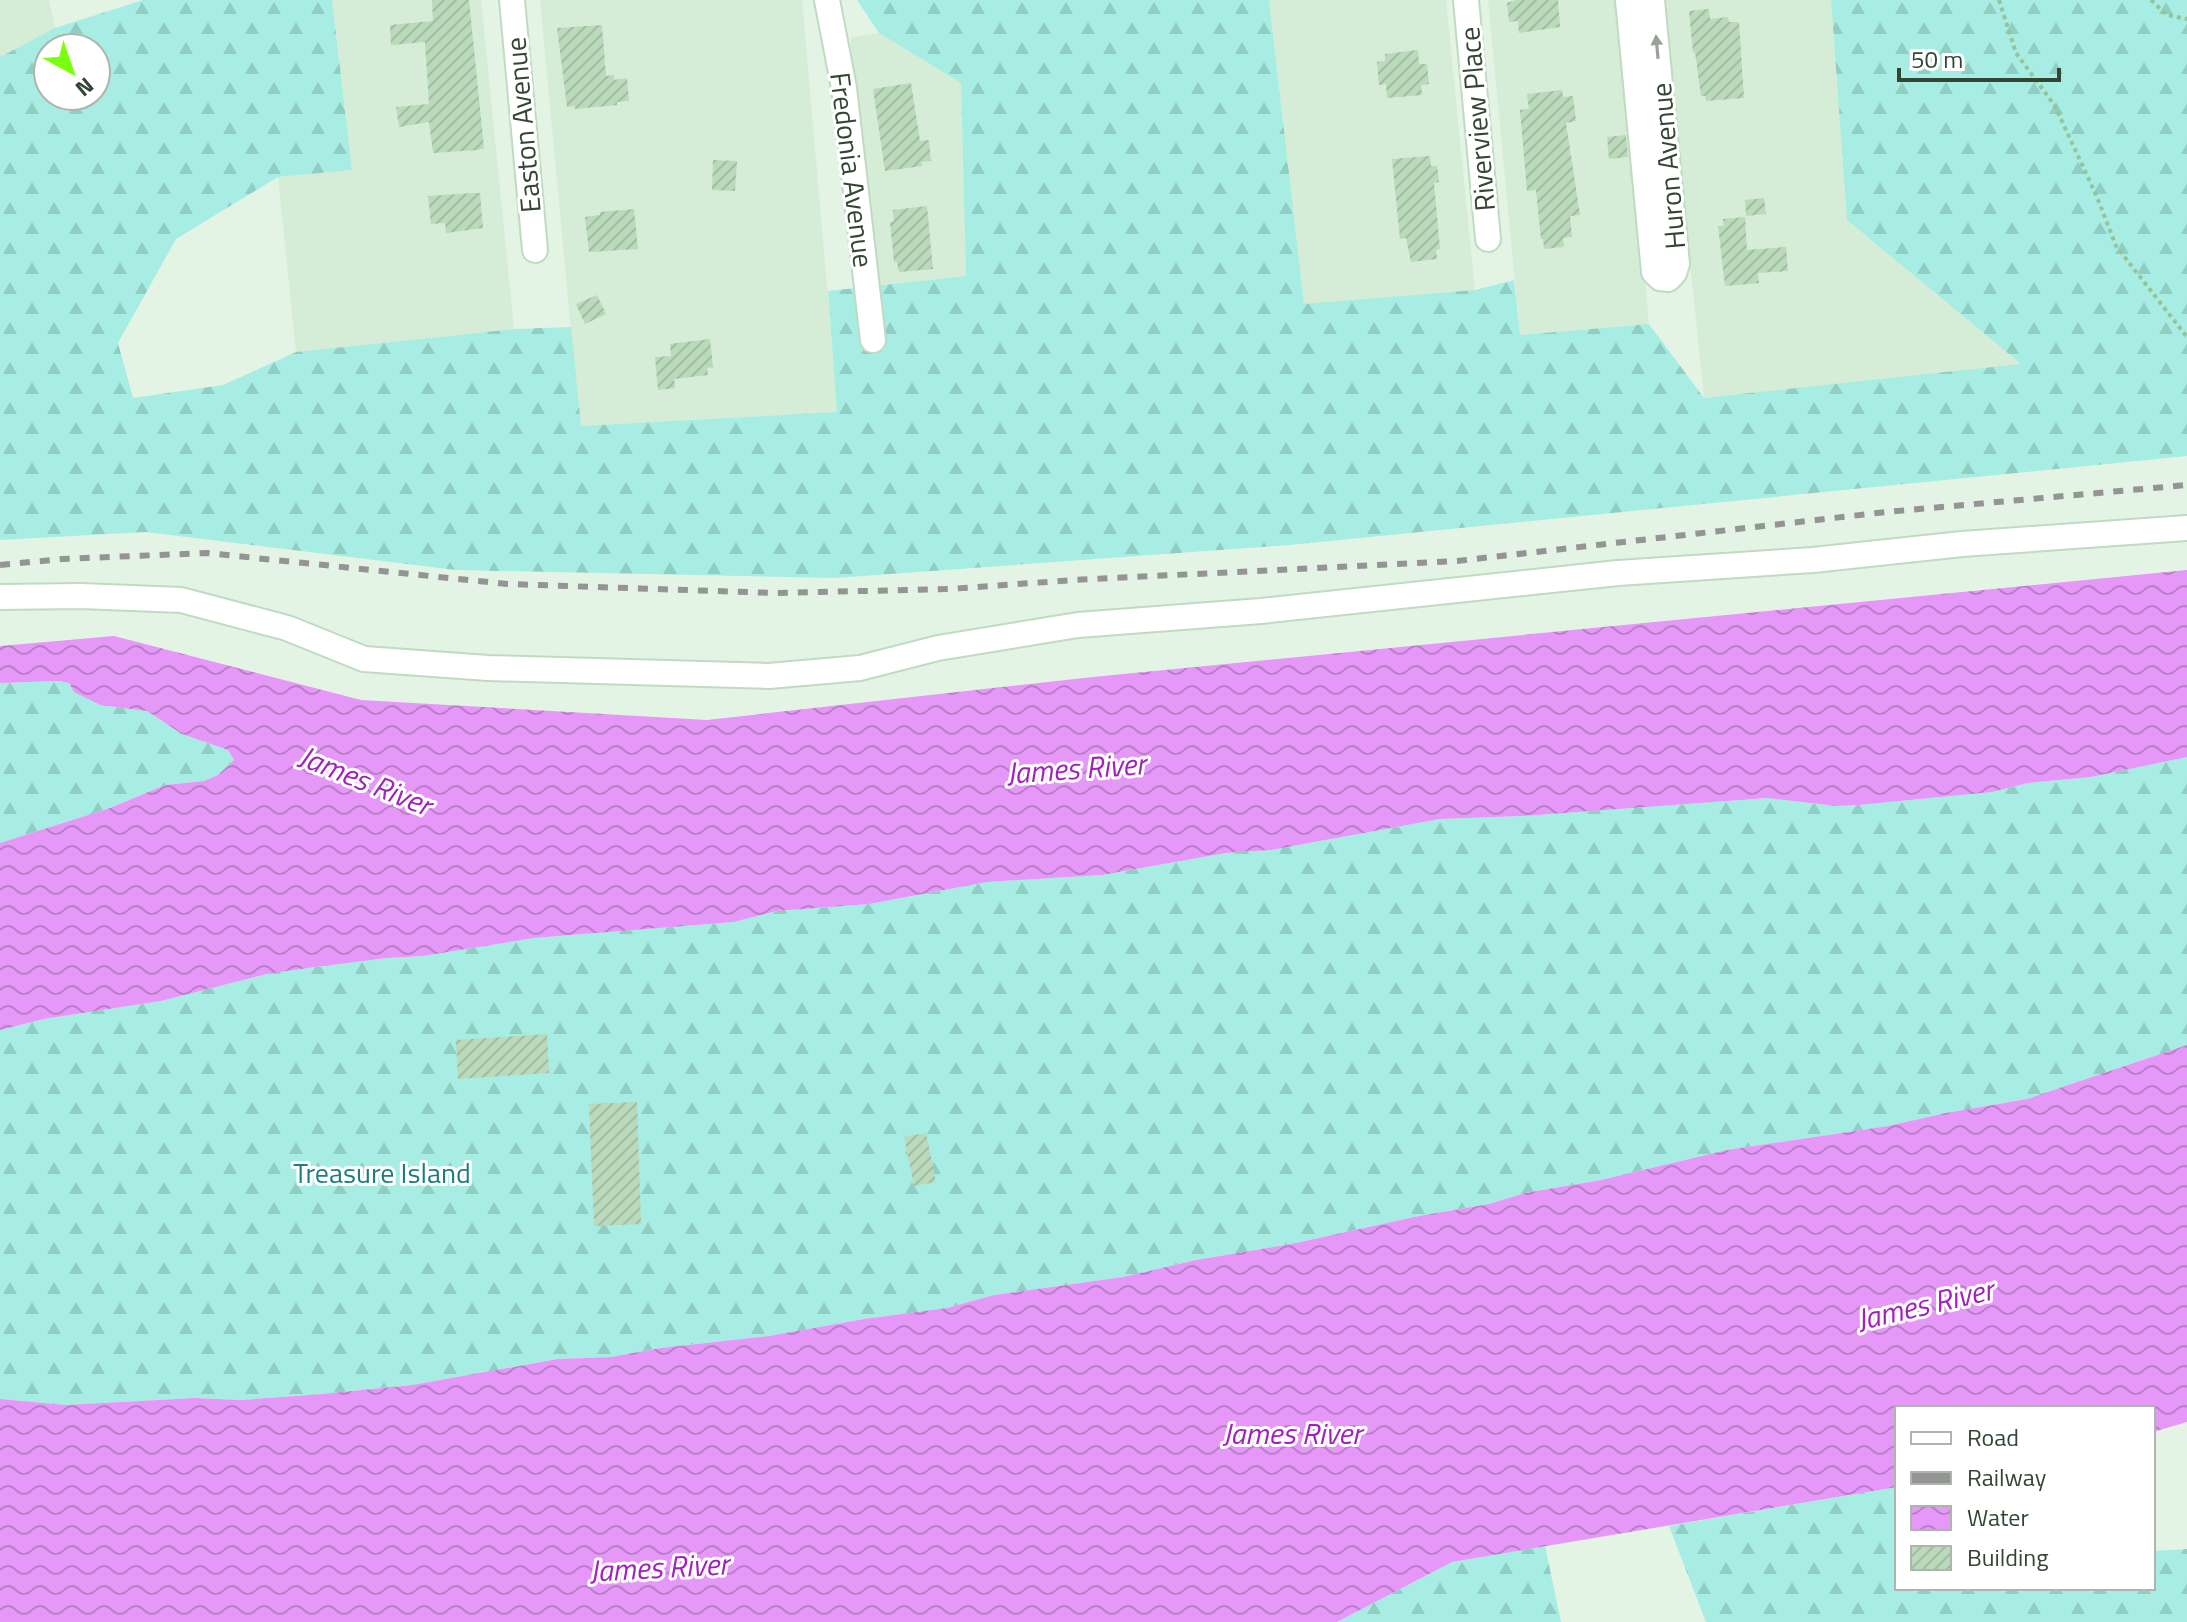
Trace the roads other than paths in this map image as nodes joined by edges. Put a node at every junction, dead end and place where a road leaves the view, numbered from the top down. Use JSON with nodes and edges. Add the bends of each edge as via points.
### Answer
{"nodes":[{"id":1,"x":512,"y":0,"type":"edge"},
{"id":2,"x":827,"y":0,"type":"edge"},
{"id":3,"x":1466,"y":0,"type":"edge"},
{"id":4,"x":1628,"y":0,"type":"edge"},
{"id":5,"x":1652,"y":0,"type":"edge"},
{"id":6,"x":1488,"y":239,"type":"dead end"},
{"id":7,"x":535,"y":250,"type":"dead end"},
{"id":8,"x":873,"y":340,"type":"dead end"},
{"id":9,"x":2187,"y":528,"type":"edge"},
{"id":10,"x":0,"y":597,"type":"edge"}],
"edges":[{"from":1,"to":7,"type":"street","name":"Easton Avenue"},
{"from":2,"to":8,"type":"street","name":"Fredonia Avenue","via":[[844,88]]},
{"from":3,"to":6,"type":"street","name":"Riverview Place"},
{"from":4,"to":5,"type":"street","name":"Huron Avenue","one_way":true,"via":[[1654,272],[1668,279],[1677,264]]},
{"from":9,"to":10,"type":"street","via":[[1618,573],[1078,625],[938,648],[860,668],[769,676],[364,659],[287,628],[181,600]]}]}
